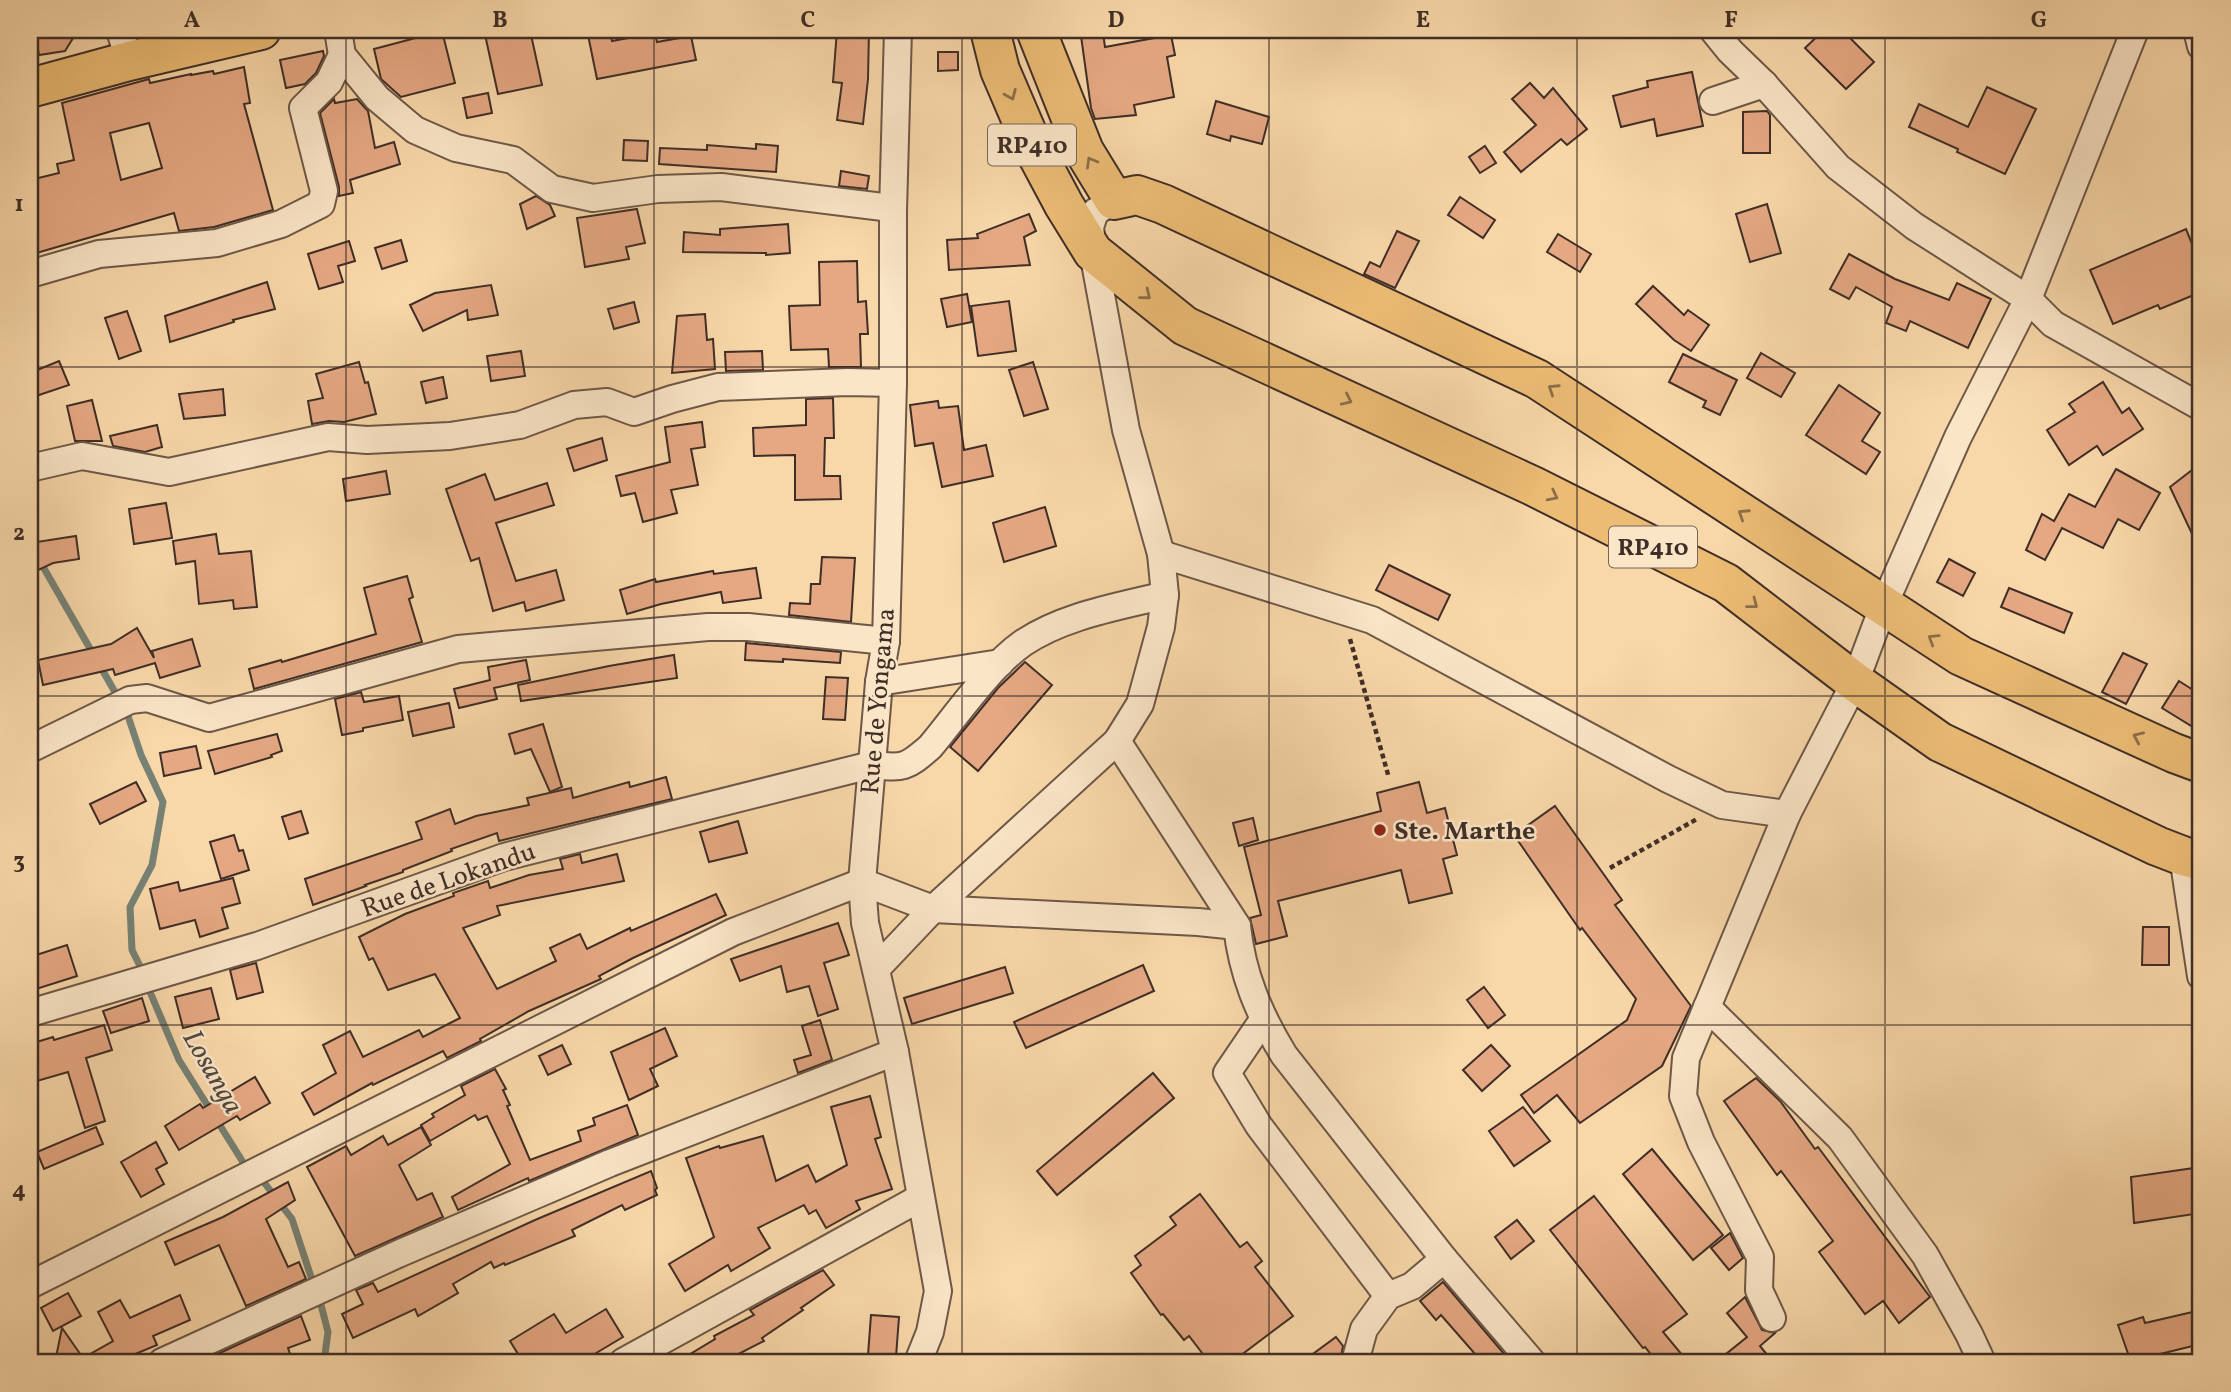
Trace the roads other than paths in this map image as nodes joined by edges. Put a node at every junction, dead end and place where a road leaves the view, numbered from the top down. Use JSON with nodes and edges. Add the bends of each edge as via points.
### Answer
{"nodes":[{"id":1,"x":261,"y":30,"type":"edge"},
{"id":2,"x":898,"y":30,"type":"edge"},
{"id":3,"x":990,"y":30,"type":"edge"},
{"id":4,"x":1036,"y":30,"type":"edge"},
{"id":5,"x":1713,"y":30,"type":"edge"},
{"id":6,"x":2136,"y":30,"type":"edge"},
{"id":7,"x":2197,"y":30,"type":"edge"},
{"id":8,"x":340,"y":42,"type":"edge"},
{"id":9,"x":124,"y":45,"type":"edge"},
{"id":10,"x":2201,"y":46,"type":"edge"},
{"id":11,"x":1764,"y":84,"type":"junction"},
{"id":12,"x":30,"y":89,"type":"edge"},
{"id":13,"x":1713,"y":101,"type":"dead end"},
{"id":14,"x":1114,"y":200,"type":"junction"},
{"id":15,"x":893,"y":211,"type":"junction"},
{"id":16,"x":1093,"y":252,"type":"junction"},
{"id":17,"x":30,"y":274,"type":"edge"},
{"id":18,"x":2028,"y":299,"type":"junction"},
{"id":19,"x":893,"y":383,"type":"junction"},
{"id":20,"x":2201,"y":407,"type":"edge"},
{"id":21,"x":30,"y":468,"type":"edge"},
{"id":22,"x":1161,"y":554,"type":"junction"},
{"id":23,"x":1166,"y":595,"type":"junction"},
{"id":24,"x":1883,"y":607,"type":"junction"},
{"id":25,"x":886,"y":641,"type":"junction"},
{"id":26,"x":1000,"y":663,"type":"junction"},
{"id":27,"x":879,"y":682,"type":"junction"},
{"id":28,"x":1855,"y":682,"type":"junction"},
{"id":29,"x":1116,"y":741,"type":"junction"},
{"id":30,"x":30,"y":750,"type":"edge"},
{"id":31,"x":2201,"y":763,"type":"edge"},
{"id":32,"x":871,"y":765,"type":"junction"},
{"id":33,"x":1787,"y":814,"type":"junction"},
{"id":34,"x":2192,"y":859,"type":"edge"},
{"id":35,"x":862,"y":882,"type":"junction"},
{"id":36,"x":933,"y":909,"type":"junction"},
{"id":37,"x":1237,"y":926,"type":"junction"},
{"id":38,"x":877,"y":968,"type":"junction"},
{"id":39,"x":2201,"y":976,"type":"edge"},
{"id":40,"x":1707,"y":1007,"type":"junction"},
{"id":41,"x":30,"y":1013,"type":"edge"},
{"id":42,"x":1263,"y":1020,"type":"junction"},
{"id":43,"x":895,"y":1052,"type":"junction"},
{"id":44,"x":920,"y":1198,"type":"junction"},
{"id":45,"x":1444,"y":1259,"type":"junction"},
{"id":46,"x":30,"y":1285,"type":"edge"},
{"id":47,"x":1388,"y":1296,"type":"junction"},
{"id":48,"x":1772,"y":1318,"type":"dead end"},
{"id":49,"x":162,"y":1362,"type":"edge"},
{"id":50,"x":623,"y":1362,"type":"edge"},
{"id":51,"x":918,"y":1362,"type":"edge"},
{"id":52,"x":1355,"y":1362,"type":"edge"},
{"id":53,"x":1532,"y":1362,"type":"edge"},
{"id":54,"x":1982,"y":1362,"type":"edge"}],
"edges":[{"from":1,"to":9,"type":"main road"},
{"from":2,"to":15,"type":"street","name":"Rue de Yongama"},
{"from":3,"to":16,"type":"main road","number":"RP410","one_way":true,"via":[[1000,70],[1033,147]]},
{"from":14,"to":4,"type":"main road","number":"RP410","one_way":true,"via":[[1084,150]]},
{"from":5,"to":11,"type":"street"},
{"from":6,"to":18,"type":"street"},
{"from":7,"to":10,"type":"street"},
{"from":8,"to":15,"type":"street","via":[[377,98],[415,130],[456,148],[513,160],[552,189],[593,198],[721,187]]},
{"from":8,"to":17,"type":"street","via":[[329,82],[303,108],[324,191],[321,204],[281,224],[217,243],[99,254]]},
{"from":9,"to":12,"type":"main road"},
{"from":11,"to":13,"type":"street"},
{"from":11,"to":18,"type":"street","via":[[1839,167],[1914,226]]},
{"from":14,"to":16,"type":"street","via":[[1095,212],[1090,227]]},
{"from":24,"to":14,"type":"main road","number":"RP410","one_way":true,"via":[[1537,379],[1163,204],[1137,195]]},
{"from":15,"to":19,"type":"street","name":"Rue de Yongama"},
{"from":16,"to":22,"type":"street","via":[[1126,430]]},
{"from":16,"to":28,"type":"main road","number":"RP410","one_way":true,"via":[[1185,326],[1533,486],[1726,583]]},
{"from":18,"to":20,"type":"street","via":[[2053,324]]},
{"from":18,"to":24,"type":"street","via":[[1958,437]]},
{"from":19,"to":21,"type":"street","via":[[718,387],[634,412],[607,402],[575,405],[520,425],[436,436],[328,437],[169,472],[82,456]]},
{"from":19,"to":25,"type":"street","name":"Rue de Yongama"},
{"from":22,"to":23,"type":"street"},
{"from":22,"to":33,"type":"street","via":[[1372,620],[1722,805]]},
{"from":23,"to":26,"type":"street","name":"Rue de Lokandu","via":[[1051,628]]},
{"from":23,"to":29,"type":"street","via":[[1140,704]]},
{"from":24,"to":28,"type":"street"},
{"from":31,"to":24,"type":"main road","number":"RP410","one_way":true,"via":[[1961,656]]},
{"from":25,"to":27,"type":"street","name":"Rue de Yongama"},
{"from":25,"to":30,"type":"street","via":[[708,627],[457,649],[209,718],[147,698],[130,700]]},
{"from":26,"to":27,"type":"street"},
{"from":26,"to":32,"type":"street","name":"Rue de Lokandu","via":[[917,759],[901,768]]},
{"from":27,"to":32,"type":"street","name":"Rue de Yongama"},
{"from":28,"to":33,"type":"street"},
{"from":28,"to":34,"type":"main road","number":"RP410","via":[[1940,742]]},
{"from":29,"to":36,"type":"street"},
{"from":29,"to":37,"type":"street"},
{"from":32,"to":35,"type":"street","name":"Rue de Yongama"},
{"from":32,"to":41,"type":"street","name":"Rue de Lokandu","via":[[504,857],[257,946]]},
{"from":33,"to":40,"type":"street"},
{"from":34,"to":39,"type":"street"},
{"from":35,"to":36,"type":"street"},
{"from":35,"to":38,"type":"street","name":"Rue de Yongama","via":[[865,923]]},
{"from":35,"to":46,"type":"street","via":[[733,932]]},
{"from":36,"to":37,"type":"street"},
{"from":36,"to":38,"type":"street"},
{"from":37,"to":42,"type":"street","via":[[1240,956]]},
{"from":38,"to":43,"type":"street","name":"Rue de Yongama"},
{"from":40,"to":48,"type":"street","via":[[1686,1058],[1683,1096],[1701,1142],[1760,1257],[1759,1290]]},
{"from":40,"to":54,"type":"street","via":[[1840,1138],[1924,1255]]},
{"from":42,"to":45,"type":"street","via":[[1284,1055]]},
{"from":42,"to":47,"type":"street","via":[[1227,1073],[1259,1126]]},
{"from":43,"to":44,"type":"street","name":"Rue de Yongama"},
{"from":43,"to":49,"type":"street","via":[[610,1163]]},
{"from":44,"to":50,"type":"street"},
{"from":44,"to":51,"type":"street","name":"Rue de Yongama","via":[[939,1292]]},
{"from":45,"to":47,"type":"street","via":[[1412,1286]]},
{"from":45,"to":53,"type":"street"},
{"from":47,"to":52,"type":"street","via":[[1364,1329]]}]}
